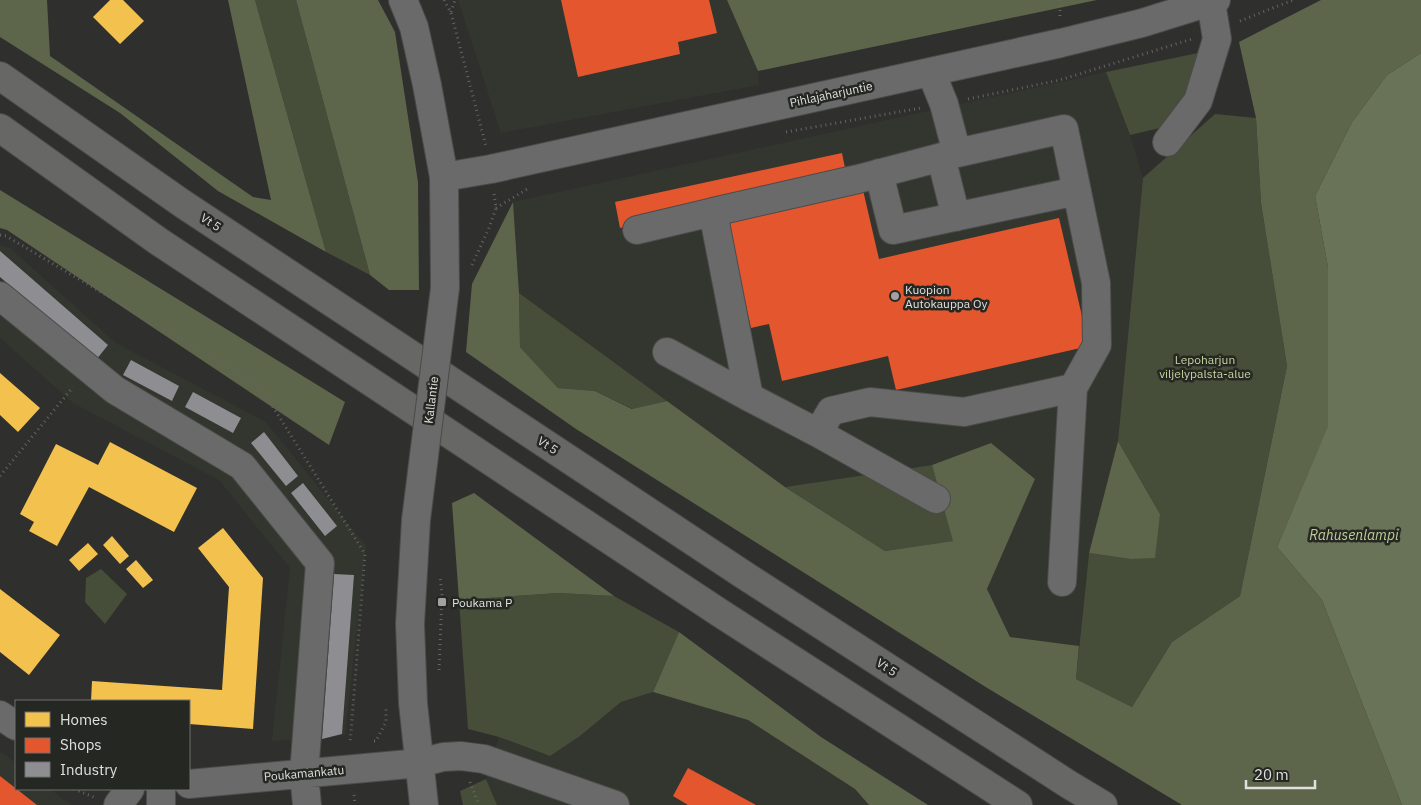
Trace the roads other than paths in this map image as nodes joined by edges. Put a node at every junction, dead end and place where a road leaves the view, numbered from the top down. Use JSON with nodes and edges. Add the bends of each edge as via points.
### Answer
{"nodes":[{"id":1,"x":403,"y":0,"type":"edge"},
{"id":2,"x":1214,"y":1,"type":"edge"},
{"id":3,"x":931,"y":72,"type":"junction"},
{"id":4,"x":0,"y":76,"type":"edge"},
{"id":5,"x":0,"y":128,"type":"edge"},
{"id":6,"x":1167,"y":142,"type":"dead end"},
{"id":7,"x":949,"y":155,"type":"junction"},
{"id":8,"x":879,"y":174,"type":"junction"},
{"id":9,"x":444,"y":177,"type":"junction"},
{"id":10,"x":1077,"y":191,"type":"junction"},
{"id":11,"x":713,"y":212,"type":"junction"},
{"id":12,"x":956,"y":217,"type":"junction"},
{"id":13,"x":637,"y":230,"type":"dead end"},
{"id":14,"x":0,"y":296,"type":"edge"},
{"id":15,"x":667,"y":352,"type":"dead end"},
{"id":16,"x":1072,"y":388,"type":"junction"},
{"id":17,"x":749,"y":397,"type":"junction"},
{"id":18,"x":818,"y":433,"type":"junction"},
{"id":19,"x":936,"y":499,"type":"dead end"},
{"id":20,"x":1062,"y":582,"type":"dead end"},
{"id":21,"x":0,"y":715,"type":"edge"},
{"id":22,"x":15,"y":725,"type":"edge"},
{"id":23,"x":420,"y":763,"type":"junction"},
{"id":24,"x":304,"y":774,"type":"junction"},
{"id":25,"x":190,"y":784,"type":"edge"},
{"id":26,"x":161,"y":790,"type":"edge"},
{"id":27,"x":161,"y":805,"type":"edge"},
{"id":28,"x":308,"y":805,"type":"edge"},
{"id":29,"x":424,"y":805,"type":"edge"},
{"id":30,"x":615,"y":805,"type":"edge"},
{"id":31,"x":1018,"y":805,"type":"edge"},
{"id":32,"x":1103,"y":805,"type":"edge"}],
"edges":[{"from":1,"to":9,"type":"street","name":"Kallantie","via":[[414,27]]},
{"from":2,"to":3,"type":"street","name":"Pihlajaharjuntie","via":[[1142,23]]},
{"from":2,"to":6,"type":"street","via":[[1217,39],[1198,101]]},
{"from":3,"to":7,"type":"street","via":[[944,104]]},
{"from":3,"to":9,"type":"street","name":"Pihlajaharjuntie"},
{"from":4,"to":32,"type":"highway","name":"Vt 5","via":[[232,236],[744,575]]},
{"from":5,"to":31,"type":"highway","via":[[183,257],[720,613]]},
{"from":7,"to":8,"type":"street"},
{"from":7,"to":10,"type":"street","via":[[1064,129]]},
{"from":7,"to":12,"type":"street"},
{"from":8,"to":11,"type":"street"},
{"from":8,"to":12,"type":"street","via":[[894,230]]},
{"from":9,"to":23,"type":"street","name":"Kallantie","bridge":true,"via":[[446,288],[416,520],[410,624],[413,703]]},
{"from":10,"to":12,"type":"street"},
{"from":10,"to":16,"type":"street","via":[[1096,283],[1097,345]]},
{"from":11,"to":13,"type":"street"},
{"from":11,"to":17,"type":"street"},
{"from":14,"to":24,"type":"street","via":[[115,390],[242,466],[320,562]]},
{"from":15,"to":17,"type":"street"},
{"from":16,"to":18,"type":"street","via":[[964,412],[870,402],[831,411]]},
{"from":16,"to":20,"type":"street"},
{"from":17,"to":18,"type":"street"},
{"from":18,"to":19,"type":"street"},
{"from":21,"to":22,"type":"street"},
{"from":23,"to":24,"type":"street","name":"Poukamankatu"},
{"from":23,"to":29,"type":"street","name":"Kallantie"},
{"from":23,"to":30,"type":"street","name":"Poukamankatu","via":[[443,757],[484,759]]},
{"from":24,"to":25,"type":"street","name":"Poukamankatu"},
{"from":24,"to":28,"type":"street"},
{"from":26,"to":27,"type":"street"}]}
